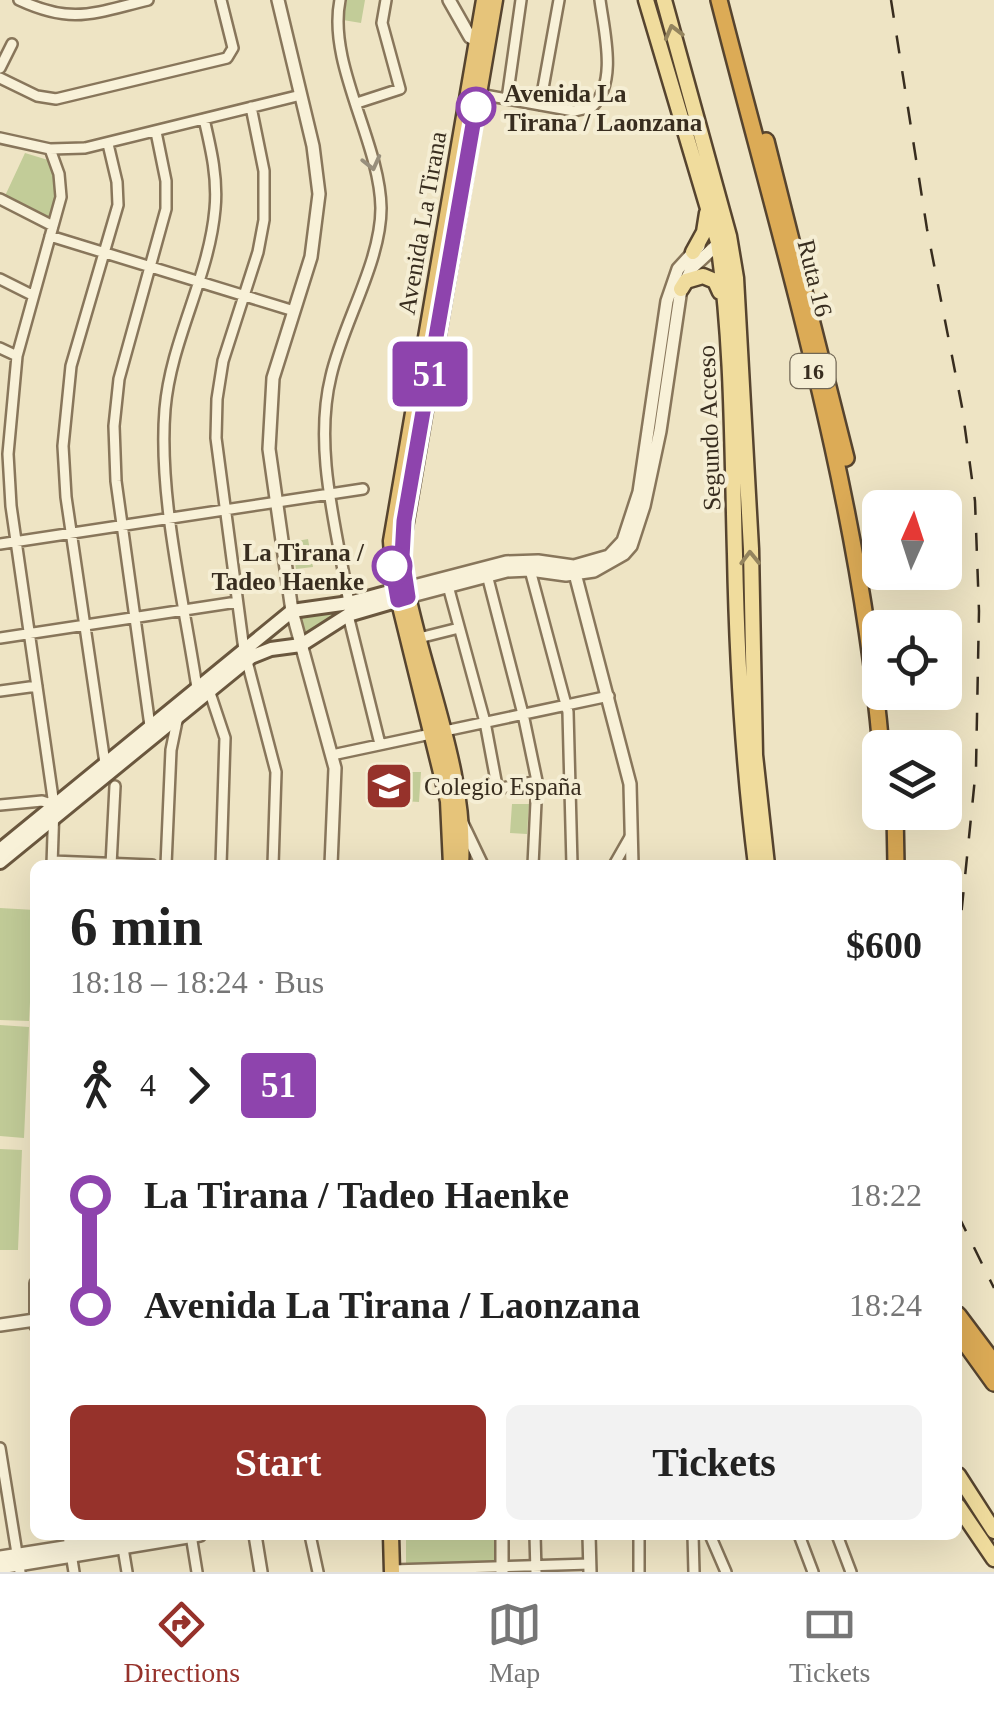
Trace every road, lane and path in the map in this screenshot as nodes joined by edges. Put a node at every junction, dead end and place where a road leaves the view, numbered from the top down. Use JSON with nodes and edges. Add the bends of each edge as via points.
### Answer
{"nodes":[{"id":1,"x":20,"y":0,"type":"edge"},
{"id":2,"x":148,"y":0,"type":"edge"},
{"id":3,"x":221,"y":0,"type":"edge"},
{"id":4,"x":278,"y":0,"type":"edge"},
{"id":5,"x":340,"y":0,"type":"edge"},
{"id":6,"x":386,"y":0,"type":"edge"},
{"id":7,"x":449,"y":0,"type":"edge"},
{"id":8,"x":521,"y":0,"type":"edge"},
{"id":9,"x":559,"y":0,"type":"edge"},
{"id":10,"x":600,"y":0,"type":"edge"},
{"id":11,"x":646,"y":0,"type":"edge"},
{"id":12,"x":664,"y":0,"type":"edge"},
{"id":13,"x":719,"y":0,"type":"edge"},
{"id":14,"x":730,"y":0,"type":"edge"},
{"id":15,"x":493,"y":2,"type":"edge"},
{"id":16,"x":482,"y":43,"type":"junction"},
{"id":17,"x":12,"y":44,"type":"dead end"},
{"id":18,"x":0,"y":68,"type":"edge"},
{"id":19,"x":0,"y":78,"type":"edge"},
{"id":20,"x":473,"y":93,"type":"junction"},
{"id":21,"x":301,"y":95,"type":"junction"},
{"id":22,"x":508,"y":100,"type":"junction"},
{"id":23,"x":357,"y":103,"type":"junction"},
{"id":24,"x":540,"y":106,"type":"junction"},
{"id":25,"x":252,"y":107,"type":"junction"},
{"id":26,"x":204,"y":119,"type":"junction"},
{"id":27,"x":156,"y":132,"type":"junction"},
{"id":28,"x":0,"y":138,"type":"edge"},
{"id":29,"x":108,"y":144,"type":"junction"},
{"id":30,"x":50,"y":150,"type":"junction"},
{"id":31,"x":0,"y":199,"type":"edge"},
{"id":32,"x":706,"y":202,"type":"junction"},
{"id":33,"x":52,"y":231,"type":"junction"},
{"id":34,"x":722,"y":234,"type":"junction"},
{"id":35,"x":693,"y":252,"type":"junction"},
{"id":36,"x":104,"y":253,"type":"junction"},
{"id":37,"x":150,"y":267,"type":"junction"},
{"id":38,"x":0,"y":279,"type":"edge"},
{"id":39,"x":197,"y":282,"type":"junction"},
{"id":40,"x":681,"y":289,"type":"junction"},
{"id":41,"x":32,"y":295,"type":"junction"},
{"id":42,"x":244,"y":296,"type":"junction"},
{"id":43,"x":294,"y":311,"type":"junction"},
{"id":44,"x":727,"y":327,"type":"junction"},
{"id":45,"x":0,"y":348,"type":"edge"},
{"id":46,"x":17,"y":356,"type":"junction"},
{"id":47,"x":4,"y":480,"type":"edge"},
{"id":48,"x":363,"y":489,"type":"dead end"},
{"id":49,"x":332,"y":496,"type":"junction"},
{"id":50,"x":276,"y":504,"type":"junction"},
{"id":51,"x":225,"y":512,"type":"junction"},
{"id":52,"x":172,"y":520,"type":"junction"},
{"id":53,"x":122,"y":527,"type":"junction"},
{"id":54,"x":72,"y":534,"type":"junction"},
{"id":55,"x":16,"y":542,"type":"junction"},
{"id":56,"x":0,"y":544,"type":"edge"},
{"id":57,"x":530,"y":570,"type":"junction"},
{"id":58,"x":572,"y":572,"type":"junction"},
{"id":59,"x":487,"y":576,"type":"junction"},
{"id":60,"x":448,"y":586,"type":"junction"},
{"id":61,"x":402,"y":594,"type":"junction"},
{"id":62,"x":238,"y":602,"type":"junction"},
{"id":63,"x":348,"y":608,"type":"junction"},
{"id":64,"x":186,"y":610,"type":"junction"},
{"id":65,"x":875,"y":610,"type":"edge"},
{"id":66,"x":292,"y":611,"type":"junction"},
{"id":67,"x":135,"y":618,"type":"junction"},
{"id":68,"x":85,"y":625,"type":"junction"},
{"id":69,"x":459,"y":628,"type":"junction"},
{"id":70,"x":30,"y":634,"type":"junction"},
{"id":71,"x":0,"y":638,"type":"edge"},
{"id":72,"x":418,"y":638,"type":"junction"},
{"id":73,"x":300,"y":645,"type":"junction"},
{"id":74,"x":245,"y":655,"type":"junction"},
{"id":75,"x":37,"y":686,"type":"junction"},
{"id":76,"x":203,"y":689,"type":"junction"},
{"id":77,"x":0,"y":692,"type":"edge"},
{"id":78,"x":610,"y":696,"type":"junction"},
{"id":79,"x":566,"y":705,"type":"junction"},
{"id":80,"x":524,"y":714,"type":"junction"},
{"id":81,"x":178,"y":716,"type":"junction"},
{"id":82,"x":485,"y":722,"type":"junction"},
{"id":83,"x":150,"y":726,"type":"junction"},
{"id":84,"x":878,"y":730,"type":"edge"},
{"id":85,"x":437,"y":732,"type":"junction"},
{"id":86,"x":380,"y":744,"type":"junction"},
{"id":87,"x":332,"y":755,"type":"junction"},
{"id":88,"x":105,"y":763,"type":"junction"},
{"id":89,"x":537,"y":781,"type":"junction"},
{"id":90,"x":114,"y":786,"type":"dead end"},
{"id":91,"x":0,"y":804,"type":"edge"},
{"id":92,"x":54,"y":811,"type":"junction"},
{"id":93,"x":461,"y":820,"type":"junction"},
{"id":94,"x":885,"y":830,"type":"edge"},
{"id":95,"x":895,"y":830,"type":"edge"},
{"id":96,"x":632,"y":834,"type":"junction"},
{"id":97,"x":0,"y":850,"type":"edge"},
{"id":98,"x":52,"y":860,"type":"edge"},
{"id":99,"x":111,"y":860,"type":"edge"},
{"id":100,"x":166,"y":860,"type":"edge"},
{"id":101,"x":221,"y":860,"type":"edge"},
{"id":102,"x":273,"y":860,"type":"edge"},
{"id":103,"x":331,"y":860,"type":"edge"},
{"id":104,"x":451,"y":860,"type":"edge"},
{"id":105,"x":461,"y":860,"type":"edge"},
{"id":106,"x":480,"y":860,"type":"edge"},
{"id":107,"x":533,"y":860,"type":"edge"},
{"id":108,"x":572,"y":860,"type":"edge"},
{"id":109,"x":617,"y":860,"type":"edge"},
{"id":110,"x":632,"y":860,"type":"edge"},
{"id":111,"x":755,"y":860,"type":"edge"},
{"id":112,"x":766,"y":860,"type":"edge"},
{"id":113,"x":885,"y":860,"type":"edge"},
{"id":114,"x":896,"y":860,"type":"edge"},
{"id":115,"x":0,"y":862,"type":"edge"},
{"id":116,"x":962,"y":1320,"type":"edge"},
{"id":117,"x":30,"y":1322,"type":"edge"},
{"id":118,"x":0,"y":1325,"type":"edge"},
{"id":119,"x":962,"y":1339,"type":"edge"},
{"id":120,"x":994,"y":1363,"type":"edge"},
{"id":121,"x":994,"y":1384,"type":"edge"},
{"id":122,"x":0,"y":1448,"type":"edge"},
{"id":123,"x":962,"y":1481,"type":"edge"},
{"id":124,"x":962,"y":1512,"type":"edge"},
{"id":125,"x":994,"y":1531,"type":"edge"},
{"id":126,"x":120,"y":1540,"type":"edge"},
{"id":127,"x":129,"y":1540,"type":"edge"},
{"id":128,"x":194,"y":1540,"type":"edge"},
{"id":129,"x":256,"y":1540,"type":"edge"},
{"id":130,"x":311,"y":1540,"type":"edge"},
{"id":131,"x":392,"y":1540,"type":"edge"},
{"id":132,"x":400,"y":1540,"type":"edge"},
{"id":133,"x":502,"y":1540,"type":"edge"},
{"id":134,"x":535,"y":1540,"type":"edge"},
{"id":135,"x":589,"y":1540,"type":"edge"},
{"id":136,"x":639,"y":1540,"type":"edge"},
{"id":137,"x":693,"y":1540,"type":"edge"},
{"id":138,"x":712,"y":1540,"type":"edge"},
{"id":139,"x":801,"y":1540,"type":"edge"},
{"id":140,"x":839,"y":1540,"type":"edge"},
{"id":141,"x":69,"y":1546,"type":"edge"},
{"id":142,"x":0,"y":1558,"type":"edge"},
{"id":143,"x":994,"y":1559,"type":"edge"},
{"id":144,"x":18,"y":1564,"type":"edge"},
{"id":145,"x":0,"y":1568,"type":"edge"},
{"id":146,"x":590,"y":1568,"type":"edge"},
{"id":147,"x":502,"y":1569,"type":"edge"},
{"id":148,"x":536,"y":1569,"type":"edge"},
{"id":149,"x":452,"y":1570,"type":"edge"},
{"id":150,"x":397,"y":1571,"type":"edge"},
{"id":151,"x":74,"y":1572,"type":"edge"},
{"id":152,"x":127,"y":1572,"type":"edge"},
{"id":153,"x":197,"y":1572,"type":"edge"},
{"id":154,"x":261,"y":1572,"type":"edge"},
{"id":155,"x":318,"y":1572,"type":"edge"},
{"id":156,"x":639,"y":1572,"type":"edge"},
{"id":157,"x":694,"y":1572,"type":"edge"},
{"id":158,"x":726,"y":1572,"type":"edge"},
{"id":159,"x":813,"y":1572,"type":"edge"},
{"id":160,"x":850,"y":1572,"type":"edge"}],
"edges":[{"from":1,"to":2,"type":"street","via":[[74,16]]},
{"from":3,"to":19,"type":"street","via":[[232,54],[56,99]]},
{"from":4,"to":21,"type":"street"},
{"from":5,"to":23,"type":"street","via":[[337,29]]},
{"from":6,"to":23,"type":"street","via":[[382,23],[400,89]]},
{"from":7,"to":16,"type":"street","via":[[470,37]]},
{"from":8,"to":22,"type":"street"},
{"from":9,"to":24,"type":"street"},
{"from":10,"to":24,"type":"street","via":[[606,48],[601,97],[581,111]]},
{"from":11,"to":32,"type":"main road","name":"Segundo Acceso"},
{"from":34,"to":12,"type":"main road","name":"Segundo Acceso","one_way":true},
{"from":13,"to":84,"type":"highway","name":"Ruta 16","number":"16","via":[[847,509]]},
{"from":14,"to":65,"type":"highway","name":"Ruta 16","number":"16","via":[[846,457]]},
{"from":15,"to":16,"type":"highway","name":"Avenida La Tirana"},
{"from":16,"to":20,"type":"highway","name":"Avenida La Tirana"},
{"from":17,"to":18,"type":"street"},
{"from":20,"to":22,"type":"street"},
{"from":20,"to":61,"type":"highway","name":"Avenida La Tirana","via":[[404,521]]},
{"from":21,"to":25,"type":"street"},
{"from":21,"to":43,"type":"street","via":[[318,206]]},
{"from":22,"to":24,"type":"street"},
{"from":23,"to":49,"type":"street","one_way":true,"via":[[381,212],[326,402]]},
{"from":25,"to":26,"type":"street"},
{"from":25,"to":42,"type":"street","via":[[266,208]]},
{"from":26,"to":27,"type":"street"},
{"from":26,"to":39,"type":"street","via":[[216,201]]},
{"from":27,"to":29,"type":"street"},
{"from":27,"to":37,"type":"street","via":[[167,200]]},
{"from":28,"to":30,"type":"street"},
{"from":29,"to":30,"type":"street"},
{"from":29,"to":36,"type":"street","via":[[118,197]]},
{"from":30,"to":33,"type":"street","via":[[61,186]]},
{"from":31,"to":33,"type":"street"},
{"from":32,"to":34,"type":"main road","name":"Segundo Acceso"},
{"from":32,"to":35,"type":"main road","via":[[704,232]]},
{"from":33,"to":36,"type":"street"},
{"from":33,"to":41,"type":"street"},
{"from":34,"to":35,"type":"street"},
{"from":34,"to":40,"type":"street"},
{"from":34,"to":44,"type":"main road","name":"Segundo Acceso"},
{"from":112,"to":34,"type":"main road","name":"Segundo Acceso","one_way":true,"via":[[755,756],[738,308]]},
{"from":35,"to":58,"type":"street","via":[[678,269],[668,301],[640,492],[623,542]]},
{"from":36,"to":37,"type":"street"},
{"from":36,"to":54,"type":"street","via":[[68,386],[63,463]]},
{"from":37,"to":39,"type":"street"},
{"from":37,"to":53,"type":"street","via":[[116,398]]},
{"from":38,"to":41,"type":"street"},
{"from":39,"to":42,"type":"street"},
{"from":39,"to":52,"type":"street","via":[[166,408]]},
{"from":40,"to":44,"type":"main road","via":[[694,277],[715,281]]},
{"from":40,"to":58,"type":"street","via":[[641,522],[620,558]]},
{"from":41,"to":46,"type":"street"},
{"from":42,"to":43,"type":"street"},
{"from":42,"to":51,"type":"street","via":[[217,399]]},
{"from":43,"to":50,"type":"street","via":[[268,412]]},
{"from":44,"to":111,"type":"main road","name":"Segundo Acceso","via":[[744,760]]},
{"from":45,"to":46,"type":"street"},
{"from":46,"to":47,"type":"street"},
{"from":47,"to":55,"type":"street"},
{"from":48,"to":49,"type":"street"},
{"from":49,"to":50,"type":"street"},
{"from":49,"to":63,"type":"street"},
{"from":50,"to":51,"type":"street"},
{"from":50,"to":66,"type":"street"},
{"from":51,"to":52,"type":"street"},
{"from":51,"to":62,"type":"street"},
{"from":52,"to":53,"type":"street"},
{"from":52,"to":64,"type":"street"},
{"from":53,"to":54,"type":"street"},
{"from":53,"to":67,"type":"street"},
{"from":54,"to":55,"type":"street"},
{"from":54,"to":68,"type":"street"},
{"from":55,"to":56,"type":"street"},
{"from":55,"to":70,"type":"street"},
{"from":57,"to":58,"type":"street"},
{"from":57,"to":59,"type":"street"},
{"from":57,"to":79,"type":"street"},
{"from":58,"to":61,"type":"street","via":[[538,561],[506,562]]},
{"from":58,"to":78,"type":"street"},
{"from":59,"to":60,"type":"street"},
{"from":59,"to":80,"type":"street"},
{"from":60,"to":61,"type":"street"},
{"from":60,"to":69,"type":"street"},
{"from":61,"to":63,"type":"main road"},
{"from":61,"to":72,"type":"highway","name":"Avenida La Tirana"},
{"from":61,"to":85,"type":"highway","name":"Avenida La Tirana"},
{"from":62,"to":64,"type":"street"},
{"from":62,"to":74,"type":"street"},
{"from":63,"to":66,"type":"main road"},
{"from":63,"to":73,"type":"main road"},
{"from":63,"to":86,"type":"street"},
{"from":64,"to":67,"type":"street"},
{"from":64,"to":76,"type":"street"},
{"from":66,"to":73,"type":"street"},
{"from":66,"to":74,"type":"main road"},
{"from":67,"to":68,"type":"street"},
{"from":67,"to":83,"type":"street"},
{"from":68,"to":70,"type":"street"},
{"from":68,"to":88,"type":"street"},
{"from":69,"to":72,"type":"street"},
{"from":69,"to":82,"type":"street"},
{"from":70,"to":71,"type":"street"},
{"from":70,"to":75,"type":"street"},
{"from":72,"to":85,"type":"highway","name":"Avenida La Tirana"},
{"from":73,"to":74,"type":"main road"},
{"from":73,"to":87,"type":"street"},
{"from":74,"to":76,"type":"main road"},
{"from":74,"to":102,"type":"street","via":[[276,772]]},
{"from":75,"to":77,"type":"street"},
{"from":75,"to":92,"type":"street"},
{"from":76,"to":81,"type":"main road"},
{"from":76,"to":83,"type":"main road"},
{"from":76,"to":101,"type":"street","via":[[225,738]]},
{"from":78,"to":79,"type":"street"},
{"from":78,"to":96,"type":"street","via":[[630,784]]},
{"from":79,"to":80,"type":"street"},
{"from":79,"to":108,"type":"street"},
{"from":80,"to":82,"type":"street"},
{"from":80,"to":89,"type":"street"},
{"from":81,"to":92,"type":"main road"},
{"from":81,"to":100,"type":"street"},
{"from":82,"to":85,"type":"street"},
{"from":82,"to":89,"type":"street","via":[[497,786]]},
{"from":83,"to":88,"type":"main road"},
{"from":85,"to":86,"type":"street"},
{"from":85,"to":93,"type":"highway","name":"Avenida La Tirana"},
{"from":85,"to":104,"type":"highway","name":"Avenida La Tirana"},
{"from":86,"to":87,"type":"street"},
{"from":87,"to":103,"type":"street"},
{"from":88,"to":92,"type":"main road"},
{"from":89,"to":107,"type":"street"},
{"from":90,"to":99,"type":"street"},
{"from":91,"to":92,"type":"street","via":[[42,801]]},
{"from":92,"to":97,"type":"main road"},
{"from":92,"to":98,"type":"street"},
{"from":92,"to":115,"type":"main road"},
{"from":93,"to":105,"type":"highway","name":"Avenida La Tirana"},
{"from":93,"to":106,"type":"street"},
{"from":94,"to":113,"type":"highway"},
{"from":95,"to":114,"type":"highway"},
{"from":96,"to":109,"type":"street"},
{"from":96,"to":110,"type":"street"},
{"from":116,"to":120,"type":"highway"},
{"from":117,"to":118,"type":"street"},
{"from":119,"to":121,"type":"highway"},
{"from":122,"to":144,"type":"street"},
{"from":123,"to":125,"type":"main road"},
{"from":124,"to":143,"type":"main road"},
{"from":126,"to":141,"type":"street"},
{"from":127,"to":152,"type":"street"},
{"from":128,"to":153,"type":"street"},
{"from":129,"to":154,"type":"street"},
{"from":130,"to":155,"type":"street"},
{"from":131,"to":150,"type":"highway"},
{"from":132,"to":150,"type":"highway"},
{"from":133,"to":147,"type":"street"},
{"from":134,"to":148,"type":"street"},
{"from":135,"to":146,"type":"street"},
{"from":136,"to":156,"type":"street"},
{"from":137,"to":157,"type":"street"},
{"from":138,"to":158,"type":"street"},
{"from":139,"to":159,"type":"street"},
{"from":140,"to":160,"type":"street"},
{"from":141,"to":144,"type":"street"},
{"from":141,"to":151,"type":"street"},
{"from":142,"to":144,"type":"street"},
{"from":144,"to":145,"type":"street"},
{"from":146,"to":148,"type":"street"},
{"from":147,"to":148,"type":"street"},
{"from":147,"to":149,"type":"street"},
{"from":149,"to":150,"type":"street"}]}
